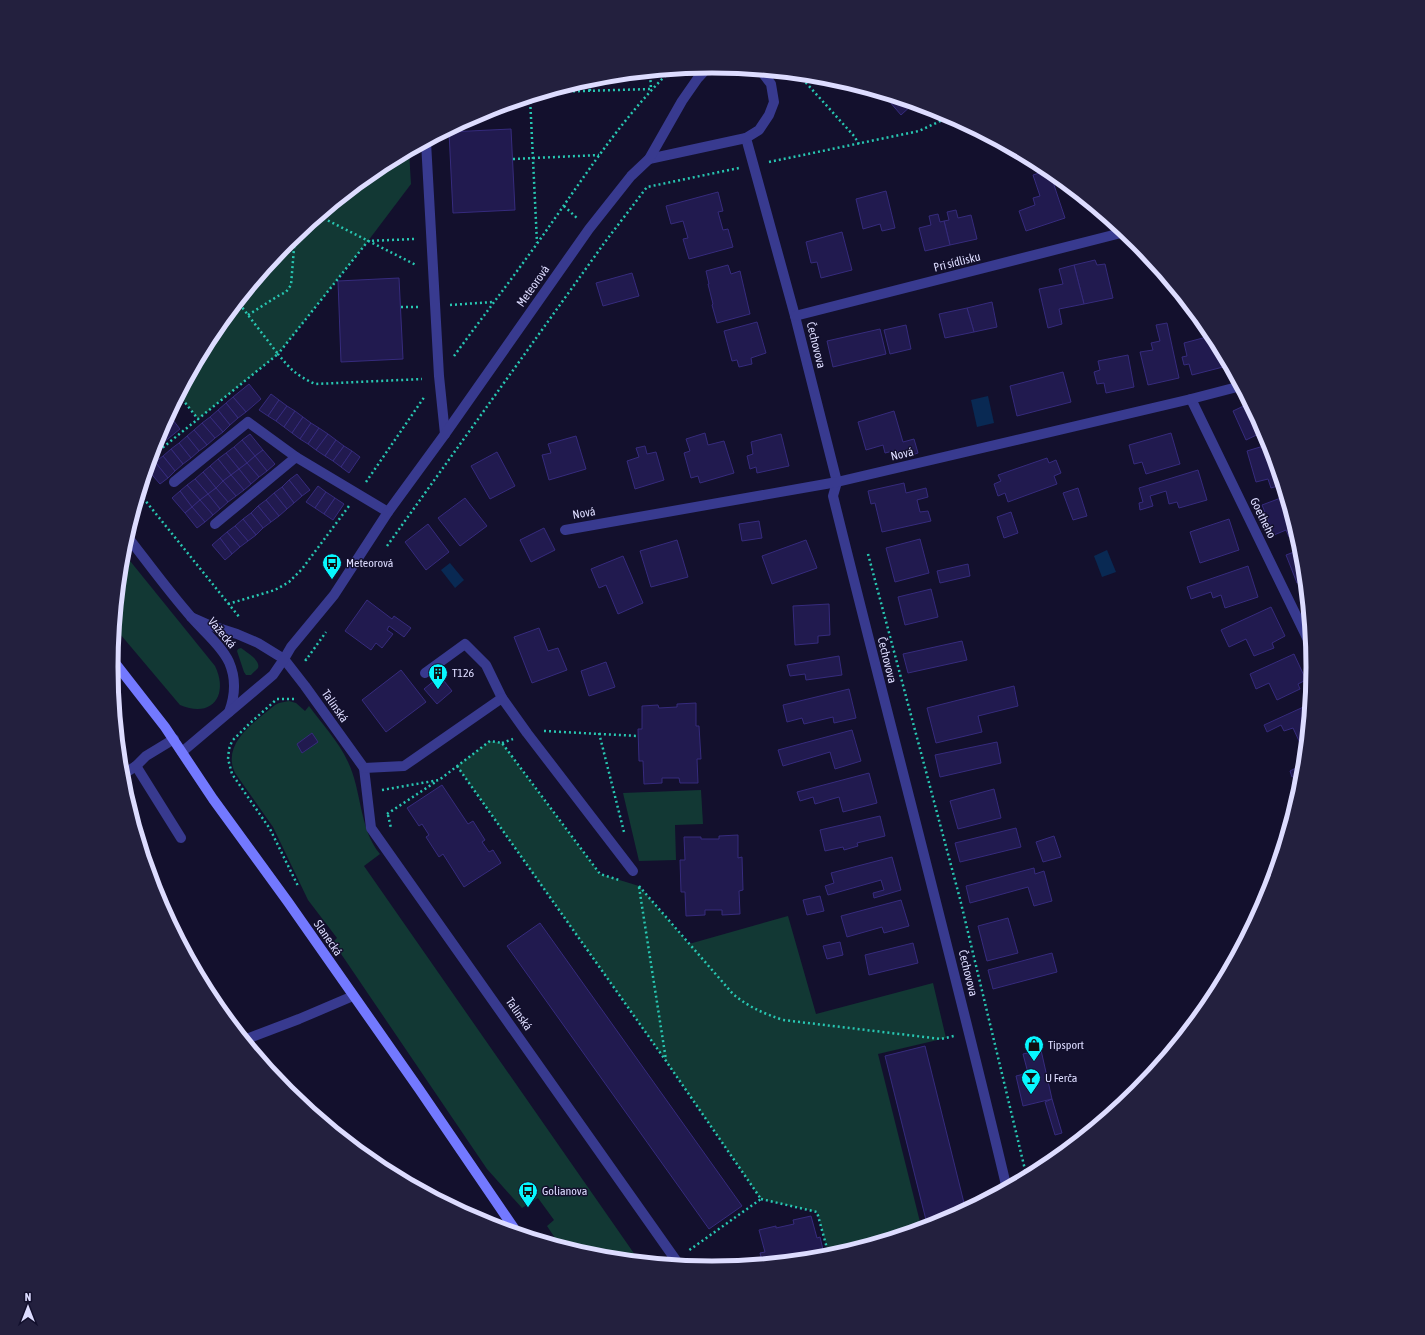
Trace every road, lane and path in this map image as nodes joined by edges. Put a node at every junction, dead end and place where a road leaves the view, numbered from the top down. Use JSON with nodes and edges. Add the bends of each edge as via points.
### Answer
{"nodes":[{"id":1,"x":702,"y":73,"type":"edge"},
{"id":2,"x":666,"y":75,"type":"edge"},
{"id":3,"x":764,"y":75,"type":"edge"},
{"id":4,"x":650,"y":76,"type":"edge"},
{"id":5,"x":804,"y":80,"type":"edge"},
{"id":6,"x":590,"y":86,"type":"edge"},
{"id":7,"x":651,"y":89,"type":"junction"},
{"id":8,"x":590,"y":91,"type":"junction"},
{"id":9,"x":565,"y":92,"type":"edge"},
{"id":10,"x":530,"y":102,"type":"edge"},
{"id":11,"x":943,"y":120,"type":"edge"},
{"id":12,"x":746,"y":138,"type":"junction"},
{"id":13,"x":859,"y":144,"type":"junction"},
{"id":14,"x":426,"y":147,"type":"edge"},
{"id":15,"x":600,"y":155,"type":"junction"},
{"id":16,"x":534,"y":158,"type":"junction"},
{"id":17,"x":513,"y":159,"type":"dead end"},
{"id":18,"x":649,"y":159,"type":"junction"},
{"id":19,"x":753,"y":165,"type":"junction"},
{"id":20,"x":324,"y":219,"type":"edge"},
{"id":21,"x":1118,"y":234,"type":"edge"},
{"id":22,"x":414,"y":239,"type":"dead end"},
{"id":23,"x":368,"y":241,"type":"junction"},
{"id":24,"x":537,"y":244,"type":"junction"},
{"id":25,"x":294,"y":245,"type":"edge"},
{"id":26,"x":416,"y":265,"type":"dead end"},
{"id":27,"x":241,"y":306,"type":"edge"},
{"id":28,"x":248,"y":314,"type":"junction"},
{"id":29,"x":795,"y":316,"type":"junction"},
{"id":30,"x":278,"y":354,"type":"junction"},
{"id":31,"x":439,"y":376,"type":"junction"},
{"id":32,"x":422,"y":379,"type":"dead end"},
{"id":33,"x":1236,"y":387,"type":"edge"},
{"id":34,"x":182,"y":399,"type":"edge"},
{"id":35,"x":1191,"y":399,"type":"junction"},
{"id":36,"x":198,"y":419,"type":"junction"},
{"id":37,"x":445,"y":434,"type":"junction"},
{"id":38,"x":159,"y":450,"type":"edge"},
{"id":39,"x":296,"y":457,"type":"junction"},
{"id":40,"x":174,"y":482,"type":"dead end"},
{"id":41,"x":837,"y":482,"type":"junction"},
{"id":42,"x":358,"y":494,"type":"junction"},
{"id":43,"x":143,"y":498,"type":"edge"},
{"id":44,"x":388,"y":512,"type":"junction"},
{"id":45,"x":215,"y":524,"type":"dead end"},
{"id":46,"x":565,"y":530,"type":"dead end"},
{"id":47,"x":131,"y":542,"type":"edge"},
{"id":48,"x":383,"y":551,"type":"dead end"},
{"id":49,"x":868,"y":554,"type":"dead end"},
{"id":50,"x":228,"y":604,"type":"junction"},
{"id":51,"x":191,"y":617,"type":"junction"},
{"id":52,"x":242,"y":620,"type":"dead end"},
{"id":53,"x":329,"y":628,"type":"dead end"},
{"id":54,"x":1306,"y":636,"type":"edge"},
{"id":55,"x":291,"y":647,"type":"junction"},
{"id":56,"x":284,"y":659,"type":"junction"},
{"id":57,"x":118,"y":667,"type":"edge"},
{"id":58,"x":425,"y":673,"type":"dead end"},
{"id":59,"x":502,"y":698,"type":"junction"},
{"id":60,"x":317,"y":702,"type":"junction"},
{"id":61,"x":228,"y":714,"type":"junction"},
{"id":62,"x":527,"y":733,"type":"junction"},
{"id":63,"x":599,"y":734,"type":"junction"},
{"id":64,"x":638,"y":736,"type":"dead end"},
{"id":65,"x":174,"y":739,"type":"junction"},
{"id":66,"x":502,"y":743,"type":"junction"},
{"id":67,"x":182,"y":752,"type":"junction"},
{"id":68,"x":136,"y":766,"type":"junction"},
{"id":69,"x":457,"y":766,"type":"junction"},
{"id":70,"x":379,"y":767,"type":"junction"},
{"id":71,"x":364,"y":768,"type":"junction"},
{"id":72,"x":127,"y":772,"type":"edge"},
{"id":73,"x":439,"y":780,"type":"junction"},
{"id":74,"x":381,"y":790,"type":"junction"},
{"id":75,"x":383,"y":796,"type":"dead end"},
{"id":76,"x":386,"y":809,"type":"dead end"},
{"id":77,"x":388,"y":815,"type":"junction"},
{"id":78,"x":624,"y":833,"type":"dead end"},
{"id":79,"x":393,"y":834,"type":"dead end"},
{"id":80,"x":181,"y":838,"type":"dead end"},
{"id":81,"x":633,"y":871,"type":"dead end"},
{"id":82,"x":620,"y":880,"type":"dead end"},
{"id":83,"x":632,"y":884,"type":"dead end"},
{"id":84,"x":639,"y":886,"type":"junction"},
{"id":85,"x":299,"y":888,"type":"dead end"},
{"id":86,"x":353,"y":996,"type":"junction"},
{"id":87,"x":970,"y":1034,"type":"junction"},
{"id":88,"x":249,"y":1038,"type":"edge"},
{"id":89,"x":666,"y":1061,"type":"junction"},
{"id":90,"x":1027,"y":1172,"type":"edge"},
{"id":91,"x":1006,"y":1184,"type":"edge"},
{"id":92,"x":761,"y":1199,"type":"junction"},
{"id":93,"x":513,"y":1227,"type":"edge"},
{"id":94,"x":688,"y":1251,"type":"dead end"},
{"id":95,"x":828,"y":1251,"type":"edge"},
{"id":96,"x":677,"y":1261,"type":"edge"}],
"edges":[{"from":1,"to":18,"type":"street","name":"Meteorová","via":[[682,101]]},
{"from":2,"to":7,"type":"path"},
{"from":3,"to":12,"type":"street","via":[[771,84],[774,102],[759,130]]},
{"from":4,"to":7,"type":"path"},
{"from":5,"to":13,"type":"path"},
{"from":6,"to":8,"type":"path"},
{"from":7,"to":8,"type":"path"},
{"from":7,"to":15,"type":"path","via":[[626,118]]},
{"from":8,"to":9,"type":"path"},
{"from":10,"to":16,"type":"path"},
{"from":11,"to":13,"type":"path","via":[[919,131]]},
{"from":12,"to":18,"type":"street"},
{"from":12,"to":19,"type":"street","name":"Čechovova"},
{"from":13,"to":19,"type":"path"},
{"from":14,"to":31,"type":"street"},
{"from":15,"to":16,"type":"path"},
{"from":15,"to":24,"type":"path"},
{"from":16,"to":17,"type":"path"},
{"from":16,"to":24,"type":"path"},
{"from":18,"to":37,"type":"street","name":"Meteorová","via":[[631,176],[590,229]]},
{"from":19,"to":29,"type":"street","name":"Čechovova"},
{"from":19,"to":48,"type":"path","via":[[647,187]]},
{"from":20,"to":23,"type":"path"},
{"from":21,"to":29,"type":"street","name":"Pri sídlisku"},
{"from":22,"to":23,"type":"path"},
{"from":23,"to":26,"type":"path"},
{"from":23,"to":30,"type":"path"},
{"from":24,"to":31,"type":"path"},
{"from":25,"to":28,"type":"path","via":[[291,285],[286,292]]},
{"from":27,"to":28,"type":"path"},
{"from":28,"to":30,"type":"path"},
{"from":29,"to":41,"type":"street","name":"Čechovova"},
{"from":30,"to":32,"type":"path","via":[[300,377],[315,384]]},
{"from":30,"to":36,"type":"path"},
{"from":31,"to":37,"type":"street"},
{"from":31,"to":42,"type":"path"},
{"from":33,"to":35,"type":"street","name":"Nová"},
{"from":34,"to":36,"type":"path"},
{"from":35,"to":41,"type":"street","name":"Nová"},
{"from":35,"to":54,"type":"street","name":"Goetheho"},
{"from":36,"to":38,"type":"path"},
{"from":37,"to":44,"type":"street","name":"Meteorová"},
{"from":39,"to":40,"type":"street","via":[[248,422]]},
{"from":39,"to":42,"type":"street"},
{"from":39,"to":45,"type":"street"},
{"from":41,"to":46,"type":"street","name":"Nová"},
{"from":41,"to":87,"type":"street","name":"Čechovova","via":[[833,496],[866,633]]},
{"from":42,"to":44,"type":"street"},
{"from":42,"to":50,"type":"path","via":[[302,569],[289,582],[275,590]]},
{"from":43,"to":50,"type":"path"},
{"from":44,"to":55,"type":"street","name":"Meteorová","via":[[334,595]]},
{"from":47,"to":51,"type":"street","name":"Važecká"},
{"from":49,"to":90,"type":"path","via":[[960,899]]},
{"from":50,"to":52,"type":"path"},
{"from":51,"to":56,"type":"street","name":"Važecká","via":[[258,643]]},
{"from":51,"to":61,"type":"street","name":"Važecká","via":[[224,653],[234,676],[233,702]]},
{"from":53,"to":55,"type":"path","via":[[306,660]]},
{"from":55,"to":56,"type":"street","name":"Meteorová"},
{"from":56,"to":60,"type":"street","name":"Talinská"},
{"from":56,"to":61,"type":"street","name":"Meteorová","via":[[273,675]]},
{"from":57,"to":65,"type":"main road","name":"Slanecká"},
{"from":58,"to":59,"type":"street","via":[[465,644],[486,665]]},
{"from":59,"to":62,"type":"street"},
{"from":59,"to":70,"type":"street","via":[[404,766]]},
{"from":60,"to":71,"type":"street","name":"Talinská"},
{"from":60,"to":85,"type":"path","via":[[305,706],[294,699],[277,699],[235,737],[228,754],[232,774],[270,829]]},
{"from":61,"to":67,"type":"street","name":"Meteorová"},
{"from":62,"to":63,"type":"path","via":[[549,731]]},
{"from":62,"to":66,"type":"path"},
{"from":62,"to":81,"type":"street"},
{"from":63,"to":64,"type":"path"},
{"from":63,"to":78,"type":"path"},
{"from":65,"to":67,"type":"main road","name":"Slanecká"},
{"from":65,"to":68,"type":"street","via":[[146,756]]},
{"from":66,"to":69,"type":"path","via":[[490,741]]},
{"from":66,"to":82,"type":"path","via":[[600,874]]},
{"from":67,"to":86,"type":"main road","name":"Slanecká"},
{"from":68,"to":72,"type":"street"},
{"from":68,"to":80,"type":"street"},
{"from":69,"to":73,"type":"path"},
{"from":69,"to":89,"type":"path"},
{"from":70,"to":71,"type":"street"},
{"from":70,"to":74,"type":"path"},
{"from":71,"to":96,"type":"street","name":"Talinská","via":[[371,828]]},
{"from":73,"to":74,"type":"path"},
{"from":73,"to":77,"type":"path"},
{"from":74,"to":75,"type":"path"},
{"from":76,"to":77,"type":"path"},
{"from":77,"to":79,"type":"path"},
{"from":83,"to":84,"type":"path"},
{"from":84,"to":87,"type":"path","via":[[733,994],[760,1012],[783,1020],[941,1039]]},
{"from":84,"to":89,"type":"path"},
{"from":86,"to":88,"type":"street"},
{"from":86,"to":93,"type":"main road","name":"Slanecká"},
{"from":87,"to":91,"type":"street","name":"Čechovova"},
{"from":89,"to":92,"type":"path"},
{"from":92,"to":94,"type":"path"},
{"from":92,"to":95,"type":"path","via":[[817,1212]]}]}
